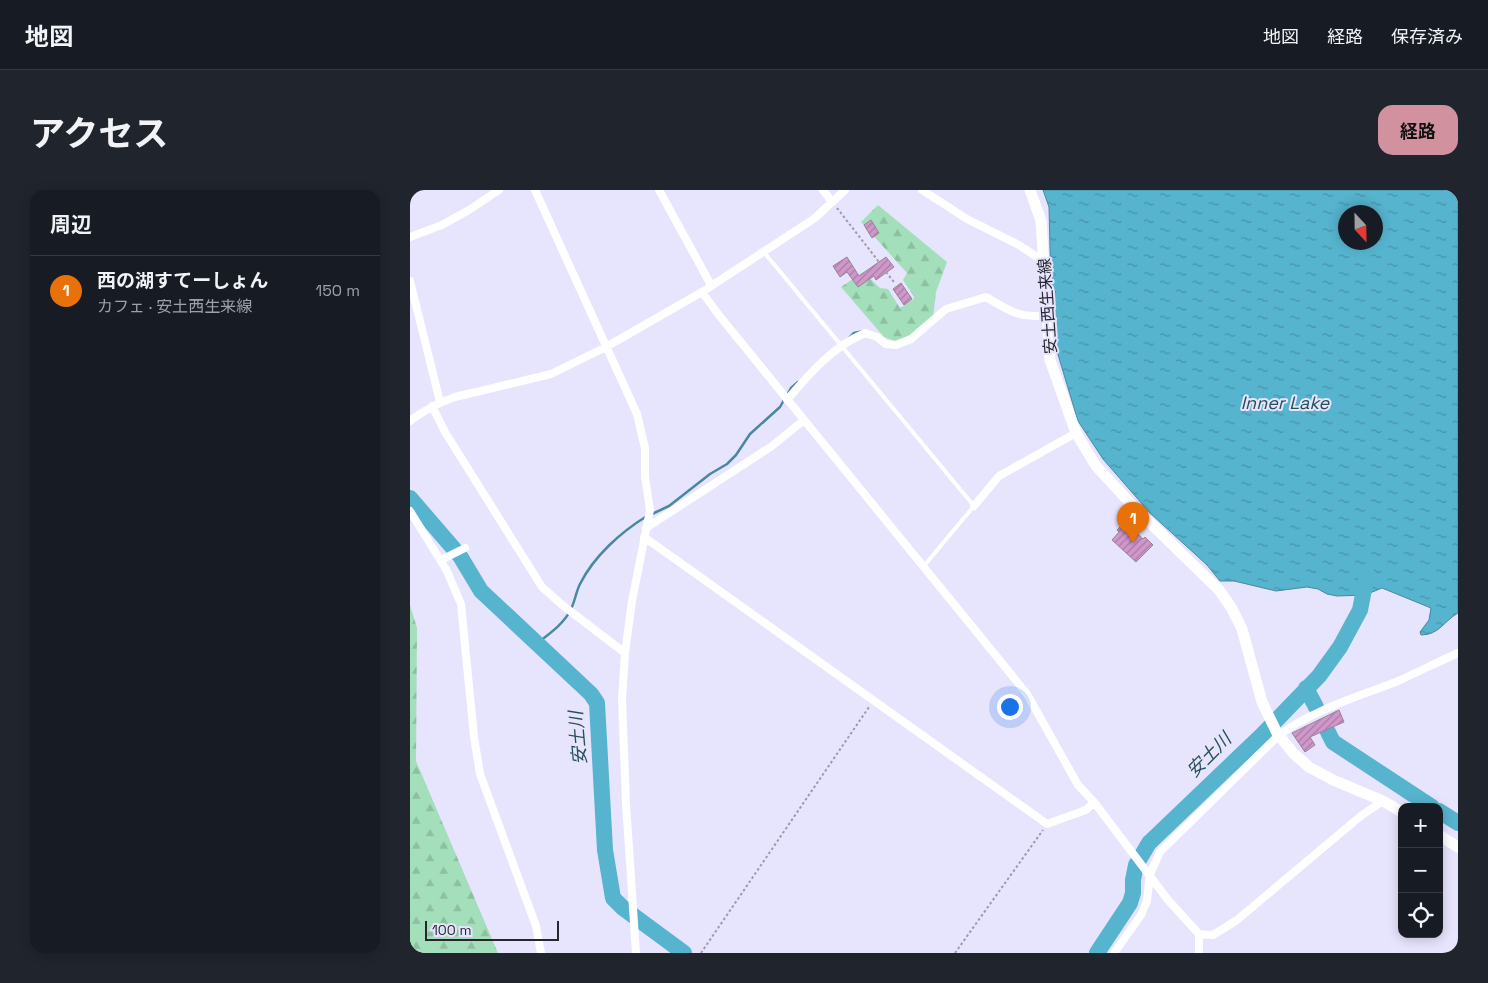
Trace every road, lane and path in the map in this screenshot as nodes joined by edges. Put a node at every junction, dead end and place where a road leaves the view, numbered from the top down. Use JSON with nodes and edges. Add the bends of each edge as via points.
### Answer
{"nodes":[{"id":1,"x":499,"y":190,"type":"edge"},
{"id":2,"x":535,"y":190,"type":"edge"},
{"id":3,"x":660,"y":190,"type":"edge"},
{"id":4,"x":823,"y":190,"type":"edge"},
{"id":5,"x":845,"y":190,"type":"edge"},
{"id":6,"x":922,"y":190,"type":"edge"},
{"id":7,"x":1030,"y":190,"type":"edge"},
{"id":8,"x":832,"y":202,"type":"junction"},
{"id":9,"x":410,"y":237,"type":"edge"},
{"id":10,"x":763,"y":251,"type":"junction"},
{"id":11,"x":1043,"y":261,"type":"junction"},
{"id":12,"x":879,"y":262,"type":"dead end"},
{"id":13,"x":886,"y":272,"type":"dead end"},
{"id":14,"x":410,"y":281,"type":"edge"},
{"id":15,"x":894,"y":282,"type":"dead end"},
{"id":16,"x":711,"y":285,"type":"junction"},
{"id":17,"x":702,"y":292,"type":"junction"},
{"id":18,"x":1046,"y":315,"type":"junction"},
{"id":19,"x":842,"y":346,"type":"junction"},
{"id":20,"x":606,"y":347,"type":"junction"},
{"id":21,"x":787,"y":400,"type":"junction"},
{"id":22,"x":440,"y":402,"type":"junction"},
{"id":23,"x":432,"y":406,"type":"junction"},
{"id":24,"x":804,"y":420,"type":"junction"},
{"id":25,"x":410,"y":421,"type":"edge"},
{"id":26,"x":1076,"y":433,"type":"junction"},
{"id":27,"x":974,"y":506,"type":"junction"},
{"id":28,"x":410,"y":510,"type":"edge"},
{"id":29,"x":647,"y":525,"type":"junction"},
{"id":30,"x":644,"y":537,"type":"junction"},
{"id":31,"x":465,"y":548,"type":"dead end"},
{"id":32,"x":441,"y":560,"type":"junction"},
{"id":33,"x":923,"y":566,"type":"junction"},
{"id":34,"x":625,"y":653,"type":"junction"},
{"id":35,"x":1458,"y":653,"type":"edge"},
{"id":36,"x":873,"y":701,"type":"junction"},
{"id":37,"x":1278,"y":734,"type":"junction"},
{"id":38,"x":1383,"y":801,"type":"junction"},
{"id":39,"x":1094,"y":802,"type":"junction"},
{"id":40,"x":1398,"y":810,"type":"edge"},
{"id":41,"x":1047,"y":824,"type":"junction"},
{"id":42,"x":1443,"y":837,"type":"edge"},
{"id":43,"x":1458,"y":846,"type":"edge"},
{"id":44,"x":1150,"y":874,"type":"junction"},
{"id":45,"x":1199,"y":934,"type":"junction"},
{"id":46,"x":541,"y":953,"type":"edge"},
{"id":47,"x":636,"y":953,"type":"edge"},
{"id":48,"x":701,"y":953,"type":"edge"},
{"id":49,"x":955,"y":953,"type":"edge"},
{"id":50,"x":1114,"y":953,"type":"edge"},
{"id":51,"x":1199,"y":953,"type":"edge"}],
"edges":[{"from":1,"to":9,"type":"street","via":[[442,225]]},
{"from":2,"to":20,"type":"street"},
{"from":3,"to":16,"type":"street"},
{"from":4,"to":8,"type":"street"},
{"from":5,"to":8,"type":"street"},
{"from":6,"to":11,"type":"street"},
{"from":7,"to":11,"type":"main road","name":"安土西生来線","via":[[1041,221]]},
{"from":8,"to":10,"type":"street","via":[[815,218]]},
{"from":8,"to":12,"type":"path"},
{"from":10,"to":16,"type":"street"},
{"from":10,"to":19,"type":"lane"},
{"from":11,"to":18,"type":"main road","name":"安土西生来線"},
{"from":13,"to":15,"type":"path"},
{"from":14,"to":22,"type":"street"},
{"from":16,"to":17,"type":"street"},
{"from":17,"to":20,"type":"street"},
{"from":17,"to":21,"type":"street"},
{"from":18,"to":19,"type":"street","via":[[1015,314],[986,297],[946,309],[911,339],[896,345],[886,344],[864,333]]},
{"from":18,"to":26,"type":"main road","name":"安土西生来線","via":[[1050,360]]},
{"from":19,"to":21,"type":"street","via":[[828,355]]},
{"from":19,"to":27,"type":"lane"},
{"from":20,"to":22,"type":"street","via":[[551,374]]},
{"from":20,"to":29,"type":"street","via":[[637,414],[645,448],[650,510]]},
{"from":21,"to":24,"type":"street"},
{"from":22,"to":23,"type":"street"},
{"from":23,"to":25,"type":"street"},
{"from":23,"to":34,"type":"street","via":[[542,587]]},
{"from":24,"to":29,"type":"street","via":[[772,446]]},
{"from":24,"to":33,"type":"street"},
{"from":26,"to":27,"type":"street","via":[[999,476]]},
{"from":26,"to":37,"type":"main road","name":"安土西生来線","via":[[1096,466],[1232,607],[1242,629],[1262,702]]},
{"from":27,"to":33,"type":"lane"},
{"from":28,"to":32,"type":"street"},
{"from":29,"to":30,"type":"street"},
{"from":30,"to":34,"type":"street"},
{"from":30,"to":36,"type":"street"},
{"from":31,"to":32,"type":"street"},
{"from":32,"to":46,"type":"street","via":[[461,604],[480,774],[536,926]]},
{"from":33,"to":39,"type":"street","via":[[1027,694],[1078,785]]},
{"from":34,"to":47,"type":"street","via":[[622,700]]},
{"from":35,"to":37,"type":"street","via":[[1297,722]]},
{"from":36,"to":41,"type":"street"},
{"from":36,"to":48,"type":"path"},
{"from":37,"to":38,"type":"main road","name":"安土西生来線","via":[[1308,767]]},
{"from":37,"to":44,"type":"street","via":[[1160,852]]},
{"from":38,"to":40,"type":"main road","name":"安土西生来線"},
{"from":38,"to":45,"type":"street","via":[[1237,920],[1212,935]]},
{"from":39,"to":41,"type":"street","via":[[1086,810]]},
{"from":39,"to":44,"type":"street"},
{"from":41,"to":49,"type":"path"},
{"from":42,"to":43,"type":"main road"},
{"from":44,"to":45,"type":"street","via":[[1168,900]]},
{"from":44,"to":50,"type":"street","via":[[1147,901],[1141,916]]},
{"from":45,"to":51,"type":"street"}]}
